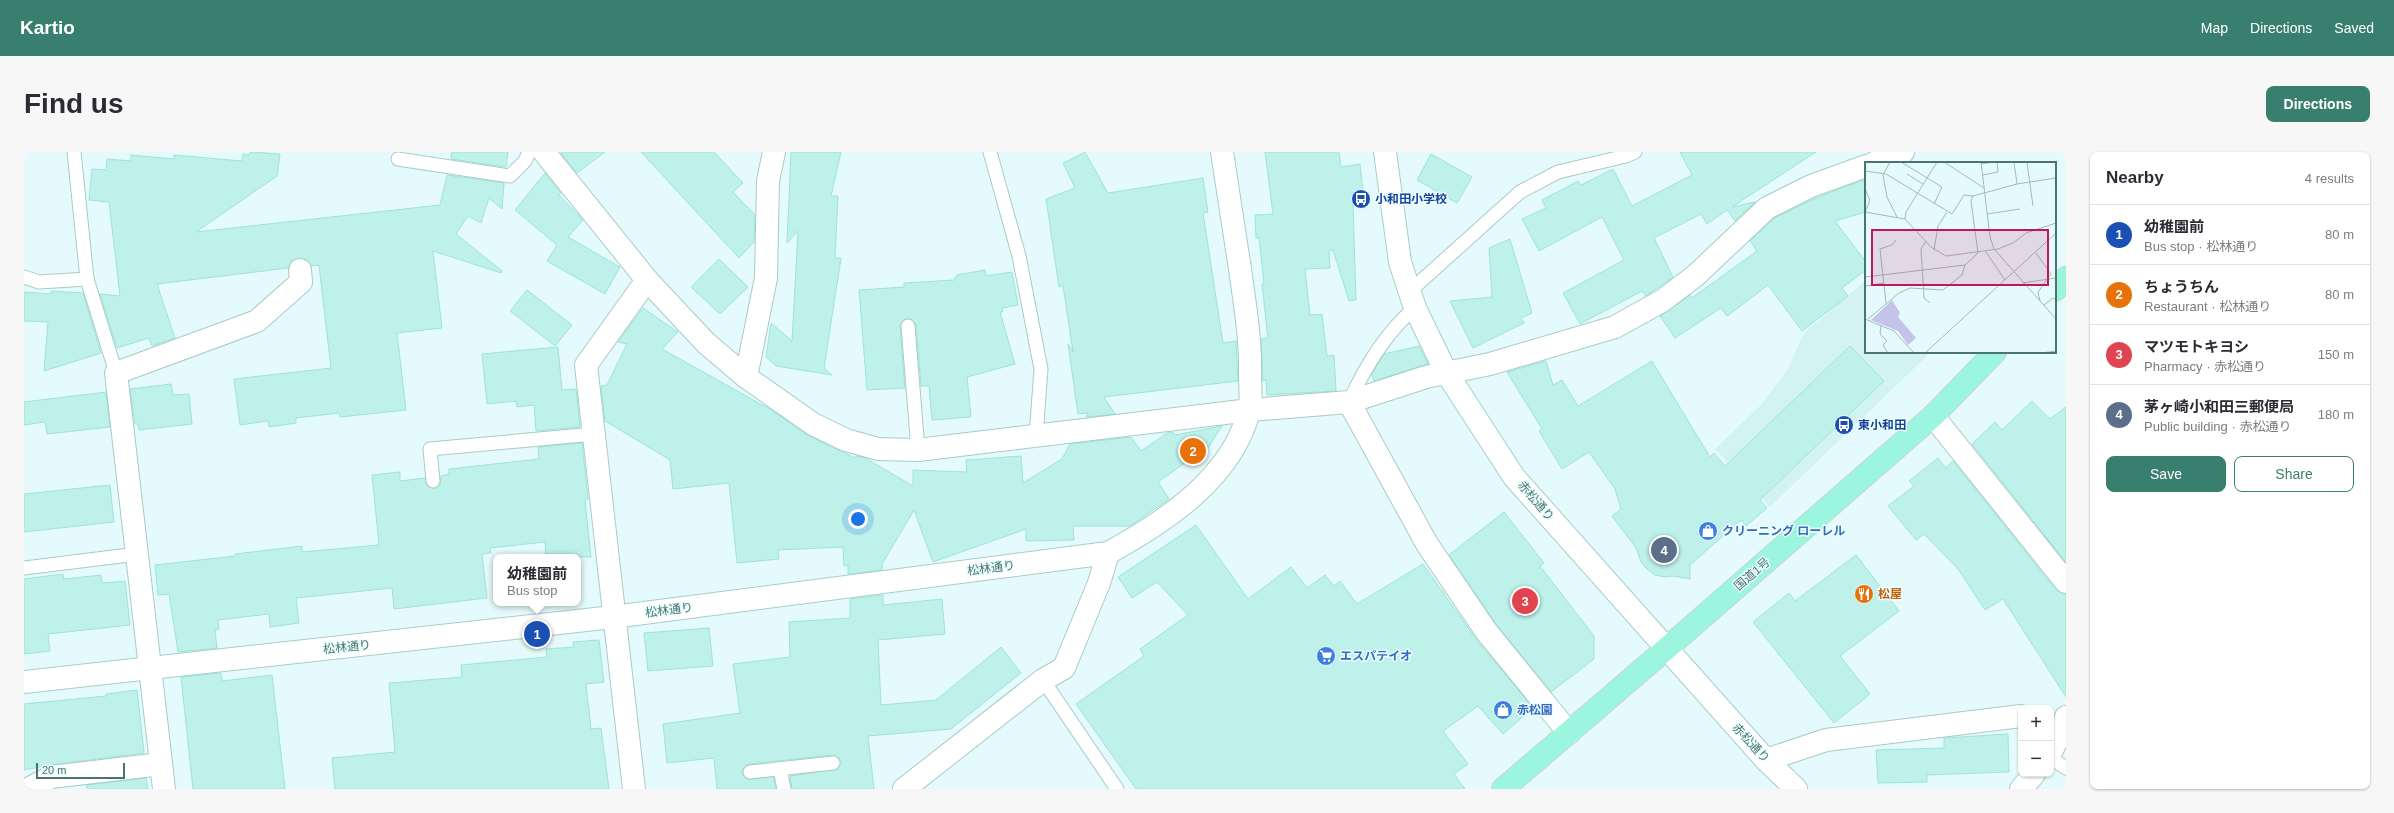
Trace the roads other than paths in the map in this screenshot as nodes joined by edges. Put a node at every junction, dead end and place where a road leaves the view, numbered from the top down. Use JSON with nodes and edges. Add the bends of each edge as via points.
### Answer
{"nodes":[{"id":1,"x":74,"y":152,"type":"edge"},
{"id":2,"x":529,"y":152,"type":"edge"},
{"id":3,"x":544,"y":152,"type":"edge"},
{"id":4,"x":774,"y":152,"type":"edge"},
{"id":5,"x":990,"y":152,"type":"edge"},
{"id":6,"x":1222,"y":152,"type":"edge"},
{"id":7,"x":1385,"y":152,"type":"edge"},
{"id":8,"x":1635,"y":152,"type":"edge"},
{"id":9,"x":1903,"y":152,"type":"edge"},
{"id":10,"x":398,"y":159,"type":"dead end"},
{"id":11,"x":1877,"y":162,"type":"edge"},
{"id":12,"x":1865,"y":166,"type":"edge"},
{"id":13,"x":300,"y":270,"type":"dead end"},
{"id":14,"x":24,"y":277,"type":"edge"},
{"id":15,"x":2066,"y":278,"type":"edge"},
{"id":16,"x":87,"y":279,"type":"junction"},
{"id":17,"x":647,"y":280,"type":"junction"},
{"id":18,"x":2056,"y":289,"type":"edge"},
{"id":19,"x":1412,"y":299,"type":"junction"},
{"id":20,"x":908,"y":326,"type":"dead end"},
{"id":21,"x":1994,"y":353,"type":"edge"},
{"id":22,"x":1446,"y":372,"type":"junction"},
{"id":23,"x":116,"y":373,"type":"junction"},
{"id":24,"x":746,"y":377,"type":"junction"},
{"id":25,"x":1349,"y":402,"type":"junction"},
{"id":26,"x":1250,"y":410,"type":"junction"},
{"id":27,"x":1933,"y":416,"type":"junction"},
{"id":28,"x":594,"y":434,"type":"junction"},
{"id":29,"x":1036,"y":436,"type":"junction"},
{"id":30,"x":918,"y":450,"type":"junction"},
{"id":31,"x":433,"y":481,"type":"dead end"},
{"id":32,"x":1108,"y":553,"type":"junction"},
{"id":33,"x":137,"y":554,"type":"junction"},
{"id":34,"x":24,"y":568,"type":"edge"},
{"id":35,"x":2066,"y":582,"type":"edge"},
{"id":36,"x":614,"y":617,"type":"junction"},
{"id":37,"x":1666,"y":649,"type":"junction"},
{"id":38,"x":151,"y":668,"type":"junction"},
{"id":39,"x":1042,"y":680,"type":"junction"},
{"id":40,"x":24,"y":682,"type":"edge"},
{"id":41,"x":2066,"y":711,"type":"edge"},
{"id":42,"x":2054,"y":713,"type":"edge"},
{"id":43,"x":2018,"y":716,"type":"edge"},
{"id":44,"x":2066,"y":717,"type":"edge"},
{"id":45,"x":1569,"y":733,"type":"junction"},
{"id":46,"x":2054,"y":746,"type":"edge"},
{"id":47,"x":1766,"y":760,"type":"junction"},
{"id":48,"x":2054,"y":760,"type":"edge"},
{"id":49,"x":833,"y":763,"type":"dead end"},
{"id":50,"x":161,"y":764,"type":"junction"},
{"id":51,"x":2066,"y":768,"type":"edge"},
{"id":52,"x":780,"y":769,"type":"junction"},
{"id":53,"x":750,"y":772,"type":"dead end"},
{"id":54,"x":2031,"y":777,"type":"edge"},
{"id":55,"x":28,"y":789,"type":"edge"},
{"id":56,"x":164,"y":789,"type":"edge"},
{"id":57,"x":634,"y":789,"type":"edge"},
{"id":58,"x":784,"y":789,"type":"edge"},
{"id":59,"x":904,"y":789,"type":"edge"},
{"id":60,"x":1117,"y":789,"type":"edge"},
{"id":61,"x":1503,"y":789,"type":"edge"},
{"id":62,"x":1796,"y":789,"type":"edge"},
{"id":63,"x":2021,"y":789,"type":"edge"}],
"edges":[{"from":1,"to":16,"type":"lane"},
{"from":2,"to":10,"type":"lane","via":[[525,161],[510,176]]},
{"from":3,"to":17,"type":"street"},
{"from":4,"to":24,"type":"street","via":[[768,181],[766,278]]},
{"from":5,"to":29,"type":"lane","via":[[1020,256],[1041,369]]},
{"from":6,"to":26,"type":"street","via":[[1247,315],[1251,362]]},
{"from":7,"to":19,"type":"street","name":"赤松通り","via":[[1398,255]]},
{"from":8,"to":19,"type":"lane","via":[[1558,172],[1520,192]]},
{"from":9,"to":11,"type":"street"},
{"from":12,"to":22,"type":"street","via":[[1811,186],[1767,208],[1695,276],[1662,302],[1615,327],[1490,364]]},
{"from":13,"to":23,"type":"street","via":[[301,282],[257,321]]},
{"from":14,"to":16,"type":"lane","via":[[39,282]]},
{"from":15,"to":18,"type":"highway"},
{"from":16,"to":23,"type":"lane"},
{"from":17,"to":24,"type":"street","via":[[706,343]]},
{"from":17,"to":28,"type":"street","via":[[586,365]]},
{"from":19,"to":22,"type":"street","name":"赤松通り"},
{"from":19,"to":25,"type":"lane","via":[[1361,376]]},
{"from":20,"to":30,"type":"lane"},
{"from":21,"to":27,"type":"highway","name":"国道1号"},
{"from":22,"to":25,"type":"street"},
{"from":22,"to":37,"type":"street","name":"赤松通り","via":[[1514,477]]},
{"from":23,"to":33,"type":"street"},
{"from":24,"to":30,"type":"street","via":[[813,424],[846,440],[878,449]]},
{"from":25,"to":26,"type":"street"},
{"from":25,"to":45,"type":"street","via":[[1427,544],[1486,631]]},
{"from":26,"to":29,"type":"street"},
{"from":26,"to":32,"type":"street","name":"松林通り","via":[[1234,447],[1206,484],[1174,512],[1138,537]]},
{"from":27,"to":35,"type":"street"},
{"from":27,"to":37,"type":"highway","name":"国道1号"},
{"from":28,"to":31,"type":"lane","via":[[430,448]]},
{"from":28,"to":36,"type":"street"},
{"from":29,"to":30,"type":"street"},
{"from":32,"to":36,"type":"street","name":"松林通り"},
{"from":32,"to":39,"type":"street","via":[[1099,583],[1064,668]]},
{"from":33,"to":34,"type":"lane"},
{"from":33,"to":38,"type":"street"},
{"from":36,"to":38,"type":"street","name":"松林通り"},
{"from":36,"to":57,"type":"street"},
{"from":37,"to":45,"type":"highway","name":"国道1号"},
{"from":37,"to":47,"type":"street","name":"赤松通り"},
{"from":38,"to":40,"type":"street","name":"松林通り"},
{"from":38,"to":50,"type":"street"},
{"from":39,"to":59,"type":"street"},
{"from":39,"to":60,"type":"lane"},
{"from":41,"to":42,"type":"street"},
{"from":43,"to":47,"type":"street","via":[[1826,740]]},
{"from":44,"to":46,"type":"street"},
{"from":45,"to":61,"type":"highway","name":"国道1号"},
{"from":47,"to":62,"type":"street","name":"赤松通り"},
{"from":48,"to":51,"type":"lane"},
{"from":49,"to":52,"type":"lane"},
{"from":50,"to":55,"type":"street","via":[[51,777]]},
{"from":50,"to":56,"type":"street"},
{"from":52,"to":53,"type":"lane"},
{"from":52,"to":58,"type":"lane"},
{"from":54,"to":63,"type":"street"}]}
